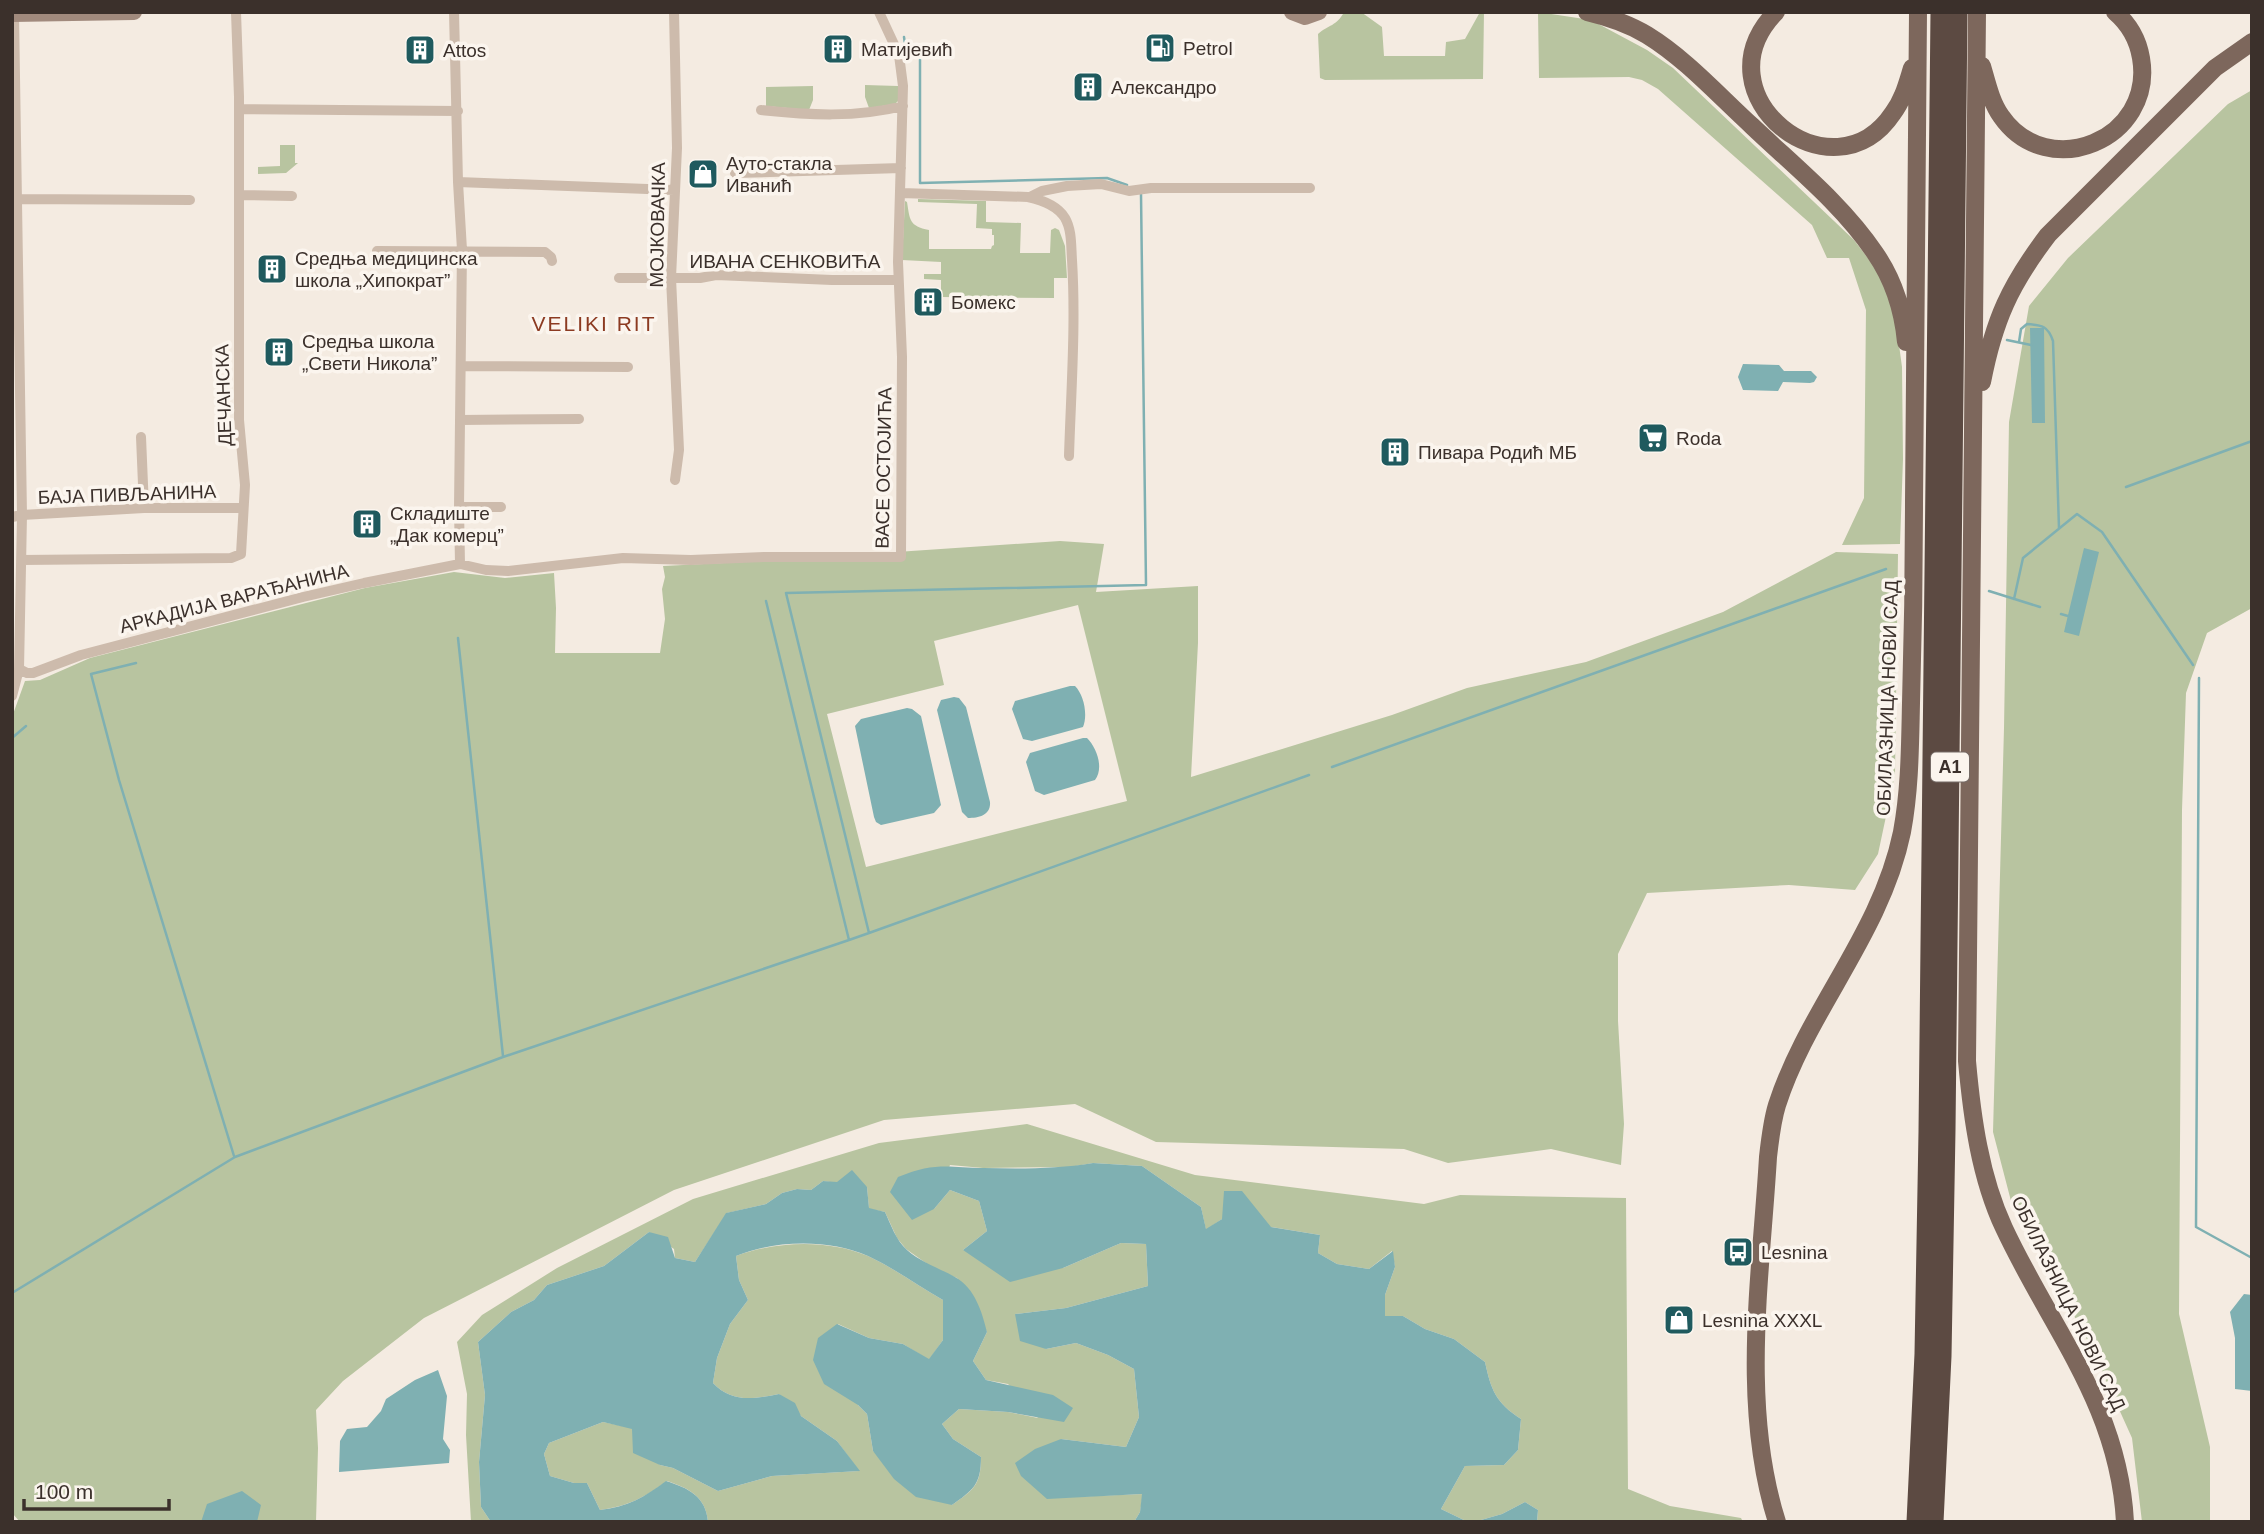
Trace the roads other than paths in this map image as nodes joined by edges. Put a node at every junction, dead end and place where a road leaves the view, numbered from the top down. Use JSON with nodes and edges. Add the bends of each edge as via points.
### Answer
{"nodes":[{"id":1,"x":134,"y":12,"type":"edge"},
{"id":2,"x":236,"y":12,"type":"edge"},
{"id":3,"x":454,"y":12,"type":"edge"},
{"id":4,"x":674,"y":12,"type":"edge"},
{"id":5,"x":879,"y":12,"type":"edge"},
{"id":6,"x":1292,"y":12,"type":"edge"},
{"id":7,"x":1319,"y":12,"type":"edge"},
{"id":8,"x":1587,"y":12,"type":"edge"},
{"id":9,"x":1776,"y":12,"type":"edge"},
{"id":10,"x":1918,"y":12,"type":"edge"},
{"id":11,"x":1940,"y":12,"type":"edge"},
{"id":12,"x":1958,"y":12,"type":"edge"},
{"id":13,"x":1978,"y":12,"type":"edge"},
{"id":14,"x":2115,"y":12,"type":"edge"},
{"id":15,"x":13,"y":14,"type":"edge"},
{"id":16,"x":2252,"y":42,"type":"edge"},
{"id":17,"x":1977,"y":46,"type":"junction"},
{"id":18,"x":1918,"y":49,"type":"junction"},
{"id":19,"x":903,"y":106,"type":"junction"},
{"id":20,"x":239,"y":109,"type":"junction"},
{"id":21,"x":761,"y":110,"type":"dead end"},
{"id":22,"x":458,"y":111,"type":"junction"},
{"id":23,"x":901,"y":168,"type":"junction"},
{"id":24,"x":736,"y":173,"type":"dead end"},
{"id":25,"x":458,"y":182,"type":"junction"},
{"id":26,"x":1311,"y":188,"type":"dead end"},
{"id":27,"x":674,"y":190,"type":"junction"},
{"id":28,"x":901,"y":193,"type":"junction"},
{"id":29,"x":239,"y":195,"type":"junction"},
{"id":30,"x":292,"y":196,"type":"dead end"},
{"id":31,"x":1030,"y":197,"type":"junction"},
{"id":32,"x":17,"y":199,"type":"junction"},
{"id":33,"x":190,"y":200,"type":"dead end"},
{"id":34,"x":462,"y":250,"type":"junction"},
{"id":35,"x":377,"y":251,"type":"dead end"},
{"id":36,"x":552,"y":261,"type":"dead end"},
{"id":37,"x":619,"y":278,"type":"dead end"},
{"id":38,"x":671,"y":278,"type":"junction"},
{"id":39,"x":898,"y":280,"type":"junction"},
{"id":40,"x":461,"y":366,"type":"junction"},
{"id":41,"x":628,"y":367,"type":"dead end"},
{"id":42,"x":1914,"y":396,"type":"junction"},
{"id":43,"x":579,"y":419,"type":"dead end"},
{"id":44,"x":460,"y":420,"type":"junction"},
{"id":45,"x":1973,"y":420,"type":"junction"},
{"id":46,"x":141,"y":437,"type":"dead end"},
{"id":47,"x":1069,"y":456,"type":"dead end"},
{"id":48,"x":675,"y":480,"type":"dead end"},
{"id":49,"x":459,"y":507,"type":"junction"},
{"id":50,"x":501,"y":507,"type":"dead end"},
{"id":51,"x":144,"y":508,"type":"junction"},
{"id":52,"x":243,"y":508,"type":"junction"},
{"id":53,"x":17,"y":516,"type":"edge"},
{"id":54,"x":21,"y":560,"type":"junction"},
{"id":55,"x":460,"y":564,"type":"junction"},
{"id":56,"x":19,"y":669,"type":"junction"},
{"id":57,"x":12,"y":696,"type":"edge"},
{"id":58,"x":1776,"y":1522,"type":"edge"},
{"id":59,"x":1916,"y":1522,"type":"edge"},
{"id":60,"x":1934,"y":1522,"type":"edge"},
{"id":61,"x":2125,"y":1522,"type":"edge"}],
"edges":[{"from":1,"to":15,"type":"main road"},
{"from":2,"to":20,"type":"street","name":"ДЕЧАНСКА"},
{"from":3,"to":22,"type":"street"},
{"from":4,"to":27,"type":"street","name":"МОЈКОВАЧКА"},
{"from":5,"to":19,"type":"street","name":"ВАСЕ ОСТОЈИЋА","via":[[900,55]]},
{"from":6,"to":7,"type":"main road","via":[[1305,17]]},
{"from":8,"to":42,"type":"main road","via":[[1632,27],[1669,51],[1853,225],[1894,288]]},
{"from":9,"to":18,"type":"main road","via":[[1756,43],[1755,90],[1775,123],[1815,145],[1849,144],[1882,127],[1900,101]]},
{"from":10,"to":18,"type":"main road","name":"ОБИЛАЗНИЦА НОВИ САД"},
{"from":11,"to":59,"type":"highway","number":"A1","via":[[1928,1146]]},
{"from":12,"to":60,"type":"highway","number":"A1","via":[[1946,1155]]},
{"from":13,"to":17,"type":"main road","name":"ОБИЛАЗНИЦА НОВИ САД"},
{"from":14,"to":17,"type":"main road","via":[[2138,47],[2141,85],[2121,126],[2085,147],[2046,147],[2014,130],[1995,106]]},
{"from":15,"to":32,"type":"street"},
{"from":16,"to":45,"type":"main road","via":[[2215,68],[2093,187],[2024,266],[1992,338]]},
{"from":17,"to":45,"type":"main road","name":"ОБИЛАЗНИЦА НОВИ САД"},
{"from":18,"to":42,"type":"main road","name":"ОБИЛАЗНИЦА НОВИ САД"},
{"from":19,"to":21,"type":"street","via":[[822,114]]},
{"from":19,"to":23,"type":"street","name":"ВАСЕ ОСТОЈИЋА"},
{"from":20,"to":22,"type":"street"},
{"from":20,"to":29,"type":"street","name":"ДЕЧАНСКА"},
{"from":22,"to":25,"type":"street"},
{"from":23,"to":24,"type":"street"},
{"from":23,"to":28,"type":"street","name":"ВАСЕ ОСТОЈИЋА"},
{"from":25,"to":27,"type":"street"},
{"from":25,"to":34,"type":"street"},
{"from":26,"to":31,"type":"street","via":[[1135,191],[1101,184],[1067,186]]},
{"from":27,"to":38,"type":"street","name":"МОЈКОВАЧКА"},
{"from":28,"to":31,"type":"street"},
{"from":28,"to":39,"type":"street","name":"ВАСЕ ОСТОЈИЋА"},
{"from":29,"to":30,"type":"street"},
{"from":29,"to":52,"type":"street","name":"ДЕЧАНСКА"},
{"from":31,"to":47,"type":"street","via":[[1043,200],[1063,215],[1071,240],[1074,306]]},
{"from":32,"to":33,"type":"street"},
{"from":32,"to":53,"type":"street"},
{"from":34,"to":35,"type":"street"},
{"from":34,"to":36,"type":"street","via":[[545,252]]},
{"from":34,"to":40,"type":"street"},
{"from":37,"to":38,"type":"street","name":"ИВАНА СЕНКОВИЋА"},
{"from":38,"to":39,"type":"street","name":"ИВАНА СЕНКОВИЋА"},
{"from":38,"to":48,"type":"street","name":"МОЈКОВАЧКА","via":[[678,450]]},
{"from":39,"to":55,"type":"street","name":"ВАСЕ ОСТОЈИЋА","via":[[901,557],[623,558],[508,571]]},
{"from":40,"to":41,"type":"street"},
{"from":40,"to":44,"type":"street"},
{"from":42,"to":58,"type":"main road","name":"ОБИЛАЗНИЦА НОВИ САД","via":[[1914,618],[1903,829],[1874,915],[1789,1074],[1769,1143],[1755,1350],[1761,1454]]},
{"from":43,"to":44,"type":"street"},
{"from":44,"to":49,"type":"street"},
{"from":45,"to":61,"type":"main road","name":"ОБИЛАЗНИЦА НОВИ САД","via":[[1970,1089],[1979,1143],[2003,1226],[2105,1421],[2123,1489]]},
{"from":46,"to":51,"type":"street"},
{"from":49,"to":50,"type":"street"},
{"from":49,"to":55,"type":"street"},
{"from":51,"to":52,"type":"street","name":"БАЈА ПИВЉАНИНА"},
{"from":51,"to":53,"type":"street","name":"БАЈА ПИВЉАНИНА"},
{"from":52,"to":54,"type":"street","name":"ДЕЧАНСКА","via":[[243,547],[237,558]]},
{"from":53,"to":54,"type":"street"},
{"from":54,"to":56,"type":"street"},
{"from":55,"to":56,"type":"street","name":"АРКАДИЈА ВАРАЂАНИНА","via":[[291,600],[81,655],[33,673]]},
{"from":56,"to":57,"type":"street"}]}
